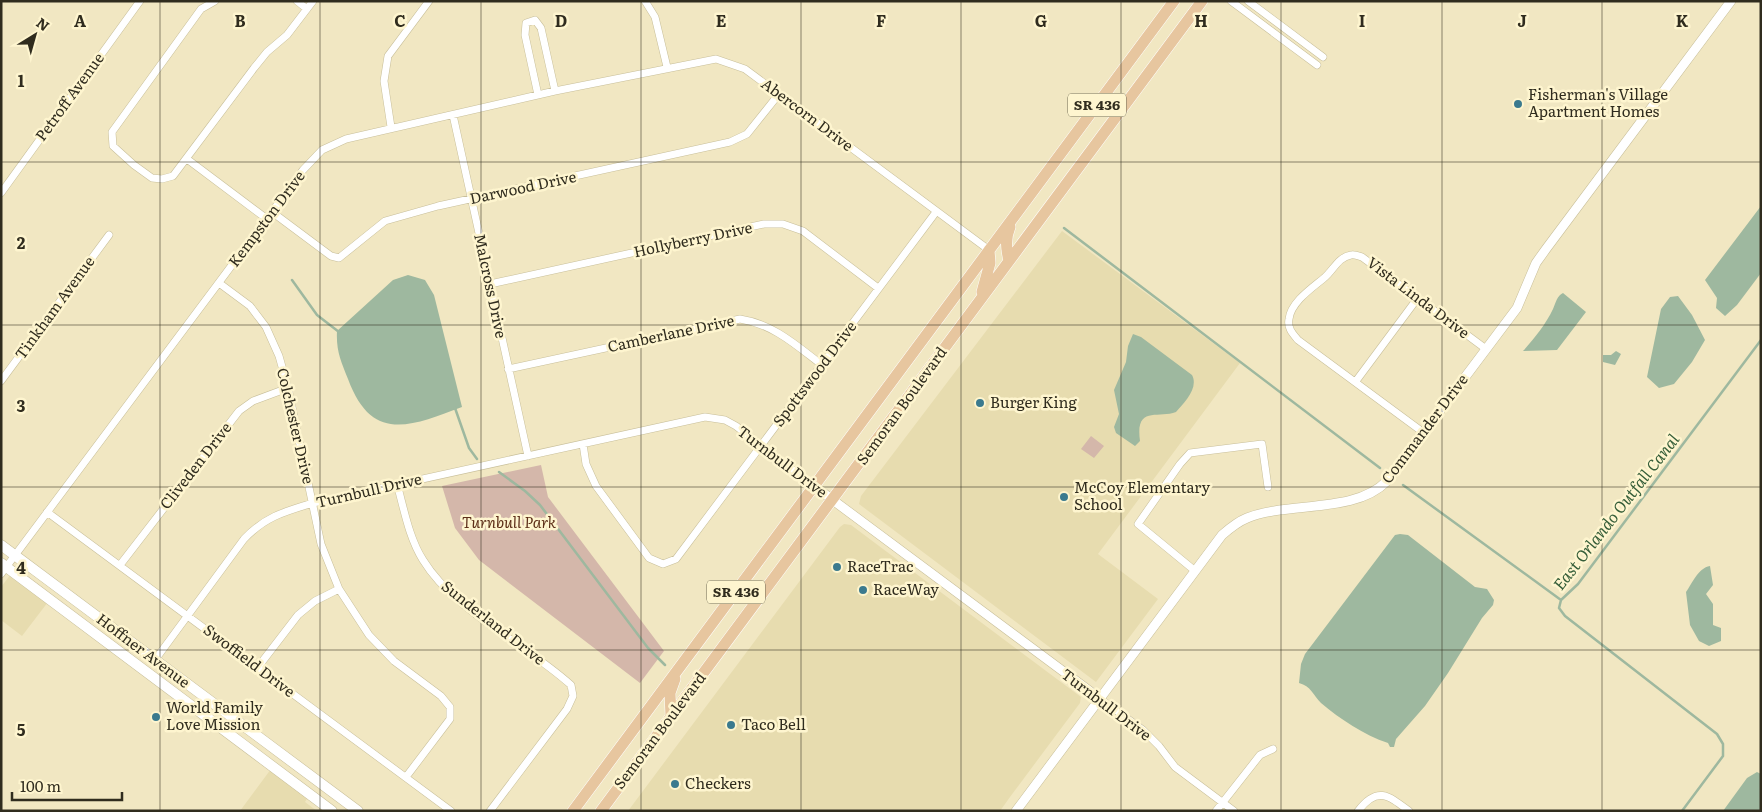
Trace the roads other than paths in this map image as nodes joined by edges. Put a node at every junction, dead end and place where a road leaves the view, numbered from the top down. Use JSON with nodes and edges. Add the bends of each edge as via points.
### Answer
{"nodes":[{"id":1,"x":140,"y":1,"type":"edge"},
{"id":2,"x":215,"y":1,"type":"edge"},
{"id":3,"x":297,"y":1,"type":"edge"},
{"id":4,"x":313,"y":1,"type":"edge"},
{"id":5,"x":429,"y":1,"type":"edge"},
{"id":6,"x":646,"y":1,"type":"edge"},
{"id":7,"x":1174,"y":1,"type":"edge"},
{"id":8,"x":1202,"y":1,"type":"edge"},
{"id":9,"x":1231,"y":1,"type":"edge"},
{"id":10,"x":1248,"y":1,"type":"edge"},
{"id":11,"x":1731,"y":1,"type":"edge"},
{"id":12,"x":307,"y":9,"type":"junction"},
{"id":13,"x":1323,"y":57,"type":"dead end"},
{"id":14,"x":1317,"y":66,"type":"dead end"},
{"id":15,"x":667,"y":67,"type":"junction"},
{"id":16,"x":555,"y":91,"type":"junction"},
{"id":17,"x":779,"y":94,"type":"junction"},
{"id":18,"x":538,"y":95,"type":"junction"},
{"id":19,"x":454,"y":115,"type":"junction"},
{"id":20,"x":391,"y":128,"type":"junction"},
{"id":21,"x":188,"y":159,"type":"junction"},
{"id":22,"x":1,"y":193,"type":"edge"},
{"id":23,"x":471,"y":200,"type":"junction"},
{"id":24,"x":936,"y":212,"type":"junction"},
{"id":25,"x":1018,"y":212,"type":"junction"},
{"id":26,"x":270,"y":215,"type":"junction"},
{"id":27,"x":109,"y":235,"type":"dead end"},
{"id":28,"x":989,"y":250,"type":"junction"},
{"id":29,"x":1010,"y":261,"type":"junction"},
{"id":30,"x":219,"y":282,"type":"junction"},
{"id":31,"x":490,"y":284,"type":"junction"},
{"id":32,"x":878,"y":288,"type":"junction"},
{"id":33,"x":1417,"y":299,"type":"junction"},
{"id":34,"x":979,"y":301,"type":"junction"},
{"id":35,"x":1486,"y":349,"type":"junction"},
{"id":36,"x":822,"y":364,"type":"junction"},
{"id":37,"x":508,"y":370,"type":"junction"},
{"id":38,"x":1,"y":381,"type":"edge"},
{"id":39,"x":1356,"y":381,"type":"junction"},
{"id":40,"x":288,"y":388,"type":"junction"},
{"id":41,"x":1424,"y":433,"type":"junction"},
{"id":42,"x":582,"y":444,"type":"junction"},
{"id":43,"x":761,"y":445,"type":"junction"},
{"id":44,"x":528,"y":456,"type":"junction"},
{"id":45,"x":398,"y":484,"type":"junction"},
{"id":46,"x":814,"y":486,"type":"junction"},
{"id":47,"x":1268,"y":487,"type":"dead end"},
{"id":48,"x":832,"y":500,"type":"junction"},
{"id":49,"x":312,"y":503,"type":"junction"},
{"id":50,"x":47,"y":512,"type":"junction"},
{"id":51,"x":1,"y":545,"type":"edge"},
{"id":52,"x":15,"y":556,"type":"junction"},
{"id":53,"x":120,"y":565,"type":"junction"},
{"id":54,"x":3,"y":568,"type":"edge"},
{"id":55,"x":1194,"y":570,"type":"junction"},
{"id":56,"x":339,"y":589,"type":"junction"},
{"id":57,"x":188,"y":615,"type":"junction"},
{"id":58,"x":154,"y":660,"type":"junction"},
{"id":59,"x":132,"y":661,"type":"junction"},
{"id":60,"x":258,"y":667,"type":"junction"},
{"id":61,"x":678,"y":670,"type":"junction"},
{"id":62,"x":1099,"y":698,"type":"junction"},
{"id":63,"x":220,"y":709,"type":"junction"},
{"id":64,"x":671,"y":717,"type":"junction"},
{"id":65,"x":1274,"y":749,"type":"dead end"},
{"id":66,"x":406,"y":777,"type":"junction"},
{"id":67,"x":1222,"y":802,"type":"junction"},
{"id":68,"x":332,"y":811,"type":"edge"},
{"id":69,"x":358,"y":811,"type":"edge"},
{"id":70,"x":451,"y":811,"type":"edge"},
{"id":71,"x":490,"y":811,"type":"edge"},
{"id":72,"x":573,"y":811,"type":"edge"},
{"id":73,"x":601,"y":811,"type":"edge"},
{"id":74,"x":1016,"y":811,"type":"edge"},
{"id":75,"x":1216,"y":811,"type":"edge"},
{"id":76,"x":1234,"y":811,"type":"edge"},
{"id":77,"x":1358,"y":811,"type":"edge"},
{"id":78,"x":1409,"y":811,"type":"edge"}],
"edges":[{"from":1,"to":22,"type":"street","name":"Petroff Avenue"},
{"from":2,"to":21,"type":"street","via":[[201,9],[112,132],[111,140],[117,152],[152,178],[172,176]]},
{"from":3,"to":12,"type":"street"},
{"from":4,"to":12,"type":"street"},
{"from":5,"to":20,"type":"street","via":[[388,56],[384,81]]},
{"from":6,"to":15,"type":"street","via":[[655,17]]},
{"from":7,"to":25,"type":"main road","name":"Semoran Boulevard","number":"SR 436"},
{"from":8,"to":29,"type":"main road","name":"Semoran Boulevard","number":"SR 436"},
{"from":9,"to":14,"type":"street"},
{"from":10,"to":13,"type":"street"},
{"from":11,"to":35,"type":"street","name":"Commander Drive","via":[[1536,263],[1517,308]]},
{"from":12,"to":21,"type":"street","via":[[288,35],[254,68]]},
{"from":15,"to":16,"type":"street","name":"Kempston Drive"},
{"from":15,"to":17,"type":"street","name":"Abercorn Drive","via":[[716,59],[745,69]]},
{"from":16,"to":18,"type":"street","name":"Kempston Drive"},
{"from":16,"to":18,"type":"street","via":[[541,28],[535,20],[526,23],[525,35]]},
{"from":17,"to":23,"type":"street","name":"Darwood Drive","via":[[747,134],[730,142]]},
{"from":17,"to":24,"type":"street","name":"Abercorn Drive"},
{"from":18,"to":19,"type":"street","name":"Kempston Drive"},
{"from":19,"to":20,"type":"street","name":"Kempston Drive"},
{"from":19,"to":23,"type":"street","name":"Malcross Drive"},
{"from":20,"to":26,"type":"street","name":"Kempston Drive","via":[[346,139],[322,150]]},
{"from":21,"to":26,"type":"street","name":"Darwood Drive"},
{"from":23,"to":26,"type":"street","name":"Darwood Drive","via":[[385,221],[339,258],[331,256]]},
{"from":23,"to":31,"type":"street","name":"Malcross Drive"},
{"from":24,"to":28,"type":"street","name":"Abercorn Drive"},
{"from":24,"to":32,"type":"street","name":"Spottswood Drive"},
{"from":25,"to":28,"type":"main road","name":"Semoran Boulevard","number":"SR 436"},
{"from":25,"to":29,"type":"main road","via":[[1007,234]]},
{"from":26,"to":30,"type":"street","name":"Kempston Drive"},
{"from":27,"to":38,"type":"street","name":"Tinkham Avenue"},
{"from":28,"to":34,"type":"main road","via":[[988,269]]},
{"from":28,"to":46,"type":"main road","name":"Semoran Boulevard","number":"SR 436"},
{"from":29,"to":34,"type":"main road","name":"Semoran Boulevard","number":"SR 436"},
{"from":30,"to":40,"type":"street","name":"Colchester Drive","via":[[250,306],[266,327]]},
{"from":30,"to":50,"type":"street","name":"Kempston Drive"},
{"from":31,"to":32,"type":"street","name":"Hollyberry Drive","via":[[764,224],[782,224],[803,231]]},
{"from":31,"to":37,"type":"street","name":"Malcross Drive"},
{"from":32,"to":36,"type":"street","name":"Spottswood Drive"},
{"from":33,"to":35,"type":"street","name":"Vista Linda Drive"},
{"from":33,"to":39,"type":"street"},
{"from":33,"to":39,"type":"street","name":"Vista Linda Drive","via":[[1362,257],[1351,255],[1340,260],[1311,287],[1290,314],[1288,322],[1298,340]]},
{"from":34,"to":48,"type":"main road","name":"Semoran Boulevard","number":"SR 436"},
{"from":35,"to":41,"type":"street","name":"Commander Drive"},
{"from":36,"to":37,"type":"street","name":"Camberlane Drive","via":[[778,332],[758,322],[740,319]]},
{"from":36,"to":43,"type":"street","name":"Spottswood Drive"},
{"from":37,"to":44,"type":"street","name":"Malcross Drive"},
{"from":39,"to":41,"type":"street"},
{"from":40,"to":49,"type":"street","name":"Colchester Drive"},
{"from":40,"to":53,"type":"street","name":"Cliveden Drive","via":[[253,401],[239,411]]},
{"from":41,"to":55,"type":"street","name":"Commander Drive","via":[[1391,477],[1373,493],[1248,518],[1222,535]]},
{"from":42,"to":43,"type":"street","name":"Turnbull Drive","via":[[705,417],[725,420]]},
{"from":42,"to":43,"type":"street","name":"Spottswood Drive","via":[[586,464],[596,486],[649,558],[663,564],[676,559]]},
{"from":42,"to":44,"type":"street","name":"Turnbull Drive"},
{"from":43,"to":46,"type":"street","name":"Turnbull Drive"},
{"from":44,"to":45,"type":"street","name":"Turnbull Drive"},
{"from":45,"to":49,"type":"street","name":"Turnbull Drive"},
{"from":45,"to":71,"type":"street","name":"Sunderland Drive","via":[[407,522],[422,559],[441,585],[571,685],[573,696],[567,709]]},
{"from":46,"to":48,"type":"street","name":"Turnbull Drive"},
{"from":46,"to":61,"type":"main road","name":"Semoran Boulevard","number":"SR 436"},
{"from":47,"to":55,"type":"street","via":[[1262,444],[1190,453],[1180,464],[1138,524]]},
{"from":48,"to":62,"type":"street","name":"Turnbull Drive"},
{"from":48,"to":64,"type":"main road","name":"Semoran Boulevard","number":"SR 436"},
{"from":49,"to":56,"type":"street","name":"Colchester Drive","via":[[321,544]]},
{"from":49,"to":57,"type":"street","name":"Turnbull Drive","via":[[276,514],[258,525]]},
{"from":50,"to":52,"type":"street","name":"Kempston Drive"},
{"from":50,"to":53,"type":"street","name":"Swoffield Drive"},
{"from":51,"to":52,"type":"main road","name":"Hoffner Avenue"},
{"from":52,"to":54,"type":"street","name":"Kempston Drive"},
{"from":52,"to":58,"type":"main road","name":"Hoffner Avenue"},
{"from":53,"to":57,"type":"street","name":"Swoffield Drive"},
{"from":54,"to":59,"type":"main road","name":"Hoffner Avenue"},
{"from":55,"to":62,"type":"street","name":"Commander Drive"},
{"from":56,"to":60,"type":"street","via":[[298,615]]},
{"from":56,"to":66,"type":"street","name":"Colchester Drive","via":[[369,635],[394,661],[441,696],[450,707],[450,719]]},
{"from":57,"to":58,"type":"street","name":"Turnbull Drive"},
{"from":57,"to":60,"type":"street","name":"Swoffield Drive"},
{"from":58,"to":63,"type":"main road","name":"Hoffner Avenue"},
{"from":59,"to":63,"type":"main road","via":[[147,661],[210,708]]},
{"from":59,"to":68,"type":"main road","name":"Hoffner Avenue"},
{"from":60,"to":66,"type":"street","name":"Swoffield Drive"},
{"from":61,"to":64,"type":"main road","via":[[670,693]]},
{"from":61,"to":72,"type":"main road","name":"Semoran Boulevard","number":"SR 436"},
{"from":62,"to":67,"type":"street","name":"Turnbull Drive","via":[[1143,730],[1175,767]]},
{"from":62,"to":74,"type":"street","name":"Commander Drive"},
{"from":63,"to":69,"type":"main road","name":"Hoffner Avenue"},
{"from":64,"to":73,"type":"main road","name":"Semoran Boulevard","number":"SR 436"},
{"from":65,"to":67,"type":"street","via":[[1260,755]]},
{"from":66,"to":70,"type":"street","name":"Swoffield Drive"},
{"from":67,"to":75,"type":"street"},
{"from":67,"to":76,"type":"street","name":"Turnbull Drive"},
{"from":77,"to":78,"type":"street","via":[[1366,800],[1376,794],[1390,797]]}]}
